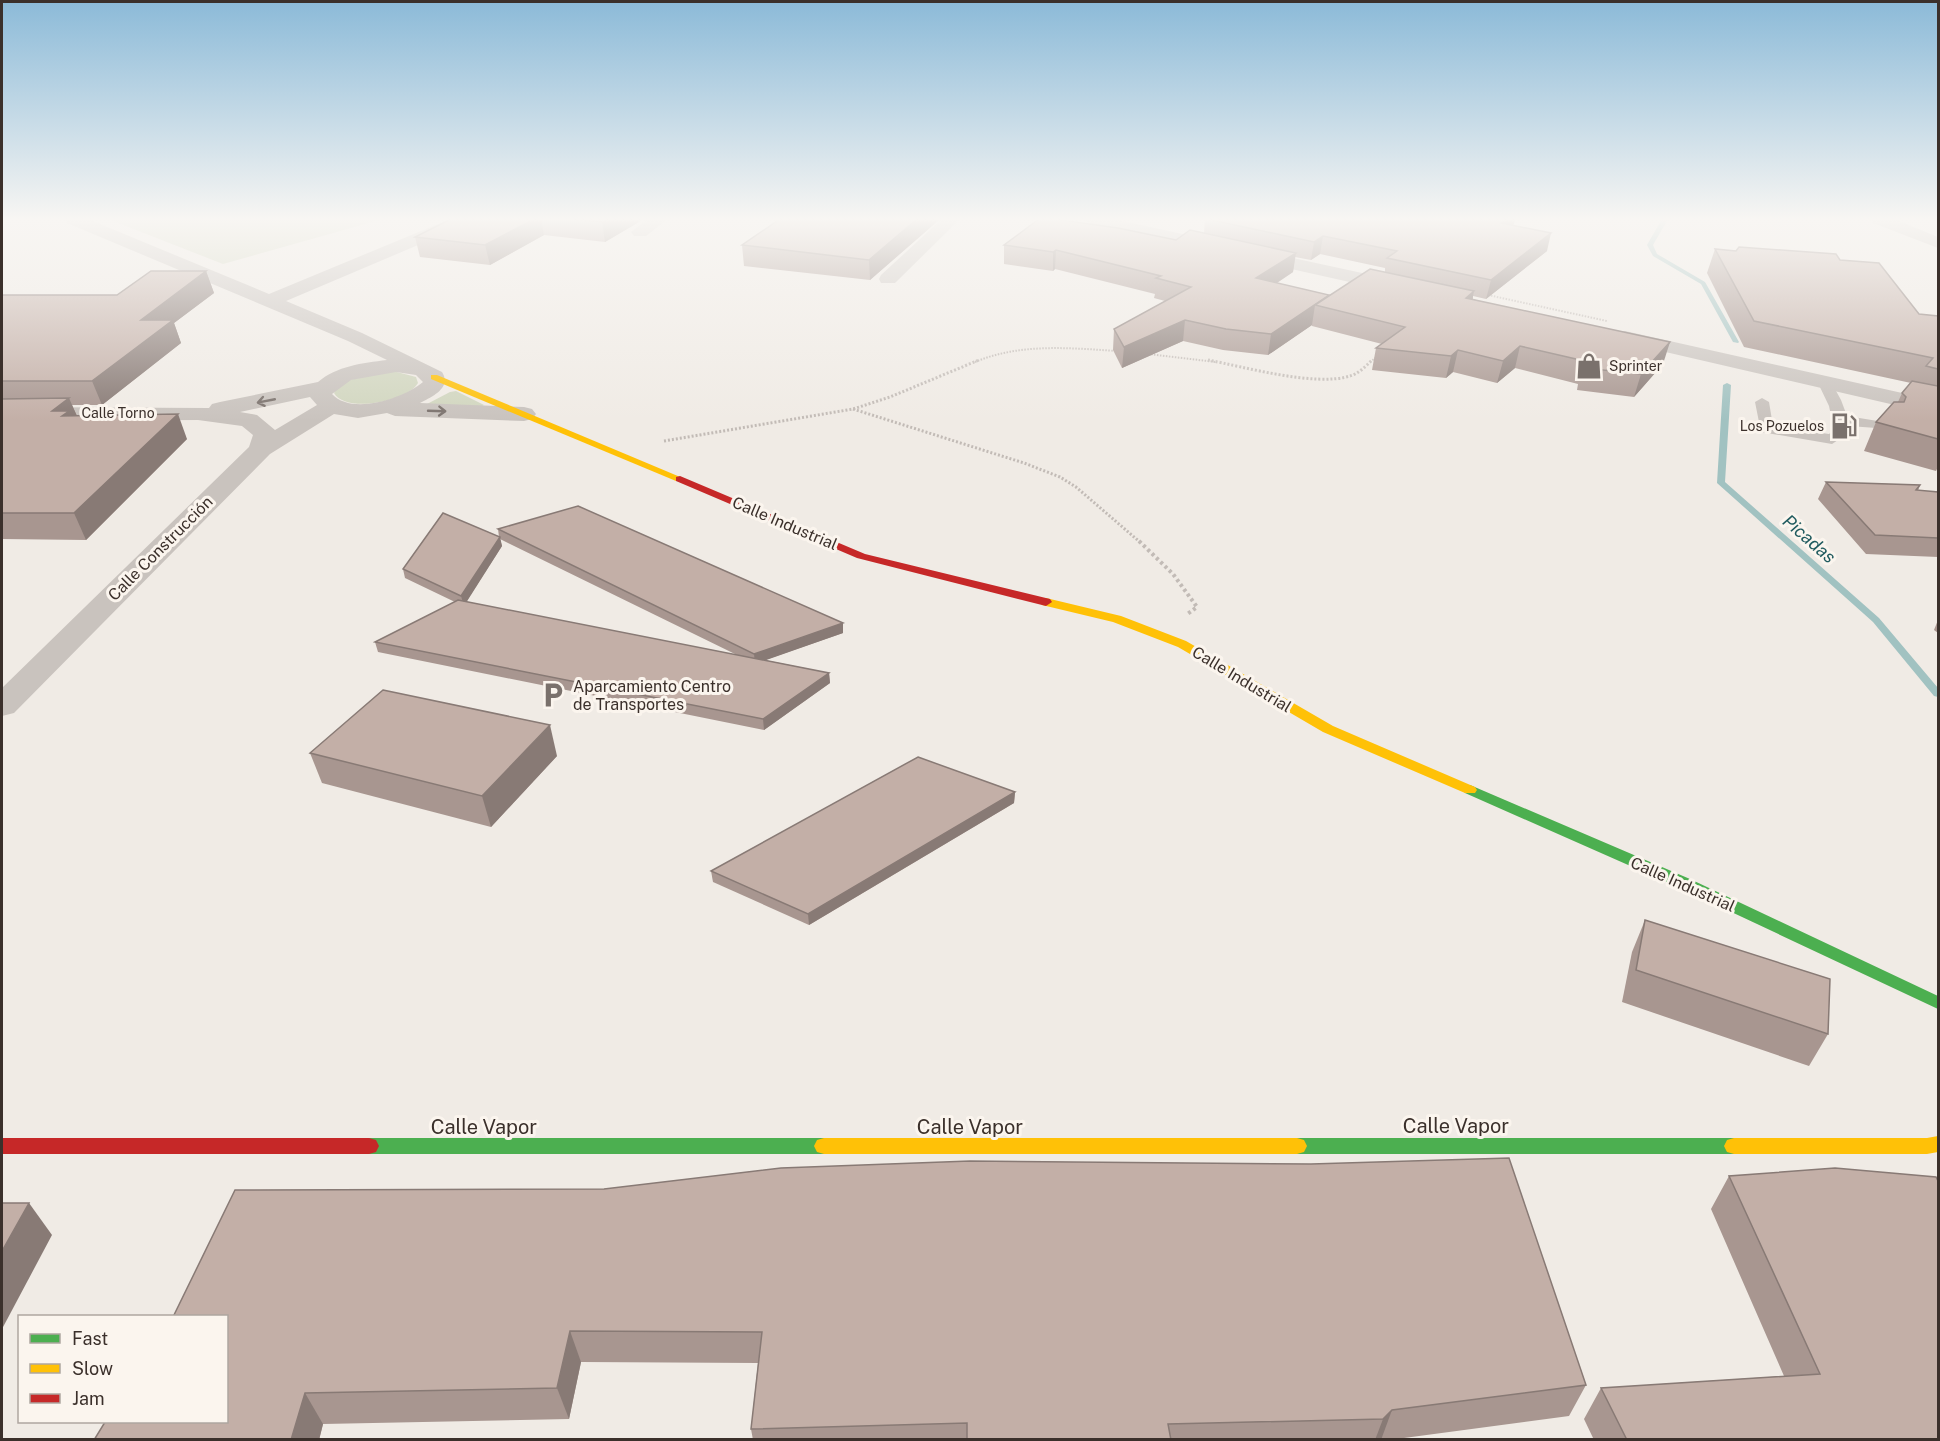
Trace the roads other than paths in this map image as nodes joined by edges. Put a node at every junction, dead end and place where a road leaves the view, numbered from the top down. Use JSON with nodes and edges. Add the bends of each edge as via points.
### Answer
{"nodes":[{"id":1,"x":234,"y":286,"type":"edge"},
{"id":2,"x":305,"y":286,"type":"edge"},
{"id":3,"x":1395,"y":286,"type":"edge"},
{"id":4,"x":1416,"y":291,"type":"edge"},
{"id":5,"x":269,"y":301,"type":"junction"},
{"id":6,"x":1613,"y":328,"type":"edge"},
{"id":7,"x":355,"y":337,"type":"junction"},
{"id":8,"x":428,"y":373,"type":"junction"},
{"id":9,"x":348,"y":374,"type":"junction"},
{"id":10,"x":1825,"y":382,"type":"junction"},
{"id":11,"x":328,"y":397,"type":"junction"},
{"id":12,"x":1762,"y":402,"type":"dead end"},
{"id":13,"x":378,"y":408,"type":"junction"},
{"id":14,"x":1938,"y":408,"type":"edge"},
{"id":15,"x":198,"y":413,"type":"junction"},
{"id":16,"x":2,"y":414,"type":"edge"},
{"id":17,"x":524,"y":414,"type":"junction"},
{"id":18,"x":1841,"y":420,"type":"junction"},
{"id":19,"x":1885,"y":426,"type":"edge"},
{"id":20,"x":261,"y":449,"type":"junction"},
{"id":21,"x":2,"y":706,"type":"edge"},
{"id":22,"x":1938,"y":1003,"type":"edge"},
{"id":23,"x":1938,"y":1144,"type":"edge"},
{"id":24,"x":2,"y":1146,"type":"edge"}],
"edges":[{"from":1,"to":5,"type":"street","name":"Calle Industrial"},
{"from":2,"to":5,"type":"street"},
{"from":3,"to":4,"type":"street"},
{"from":5,"to":7,"type":"street","name":"Calle Industrial"},
{"from":6,"to":10,"type":"street"},
{"from":7,"to":8,"type":"street","name":"Calle Industrial"},
{"from":7,"to":9,"type":"street"},
{"from":8,"to":9,"type":"street","via":[[387,367]]},
{"from":8,"to":13,"type":"street","via":[[434,384],[427,392]]},
{"from":8,"to":17,"type":"street","name":"Calle Industrial"},
{"from":9,"to":11,"type":"street","name":"Calle Construcción"},
{"from":10,"to":14,"type":"street"},
{"from":10,"to":18,"type":"lane"},
{"from":11,"to":13,"type":"street","via":[[361,410]]},
{"from":11,"to":15,"type":"street","name":"Calle Torno","one_way":true},
{"from":11,"to":20,"type":"street","name":"Calle Construcción"},
{"from":12,"to":18,"type":"lane","via":[[1766,429],[1832,439],[1842,431]]},
{"from":13,"to":17,"type":"street","name":"Calle Industrial","one_way":true},
{"from":15,"to":16,"type":"street","name":"Calle Torno"},
{"from":15,"to":20,"type":"street","name":"Calle Torno","via":[[249,420],[265,433]]},
{"from":17,"to":22,"type":"street","name":"Calle Industrial","via":[[861,556],[1117,620],[1182,644],[1328,729],[1684,883]]},
{"from":18,"to":19,"type":"lane"},
{"from":20,"to":21,"type":"street","name":"Calle Construcción"},
{"from":23,"to":24,"type":"street","name":"Calle Vapor"}]}
